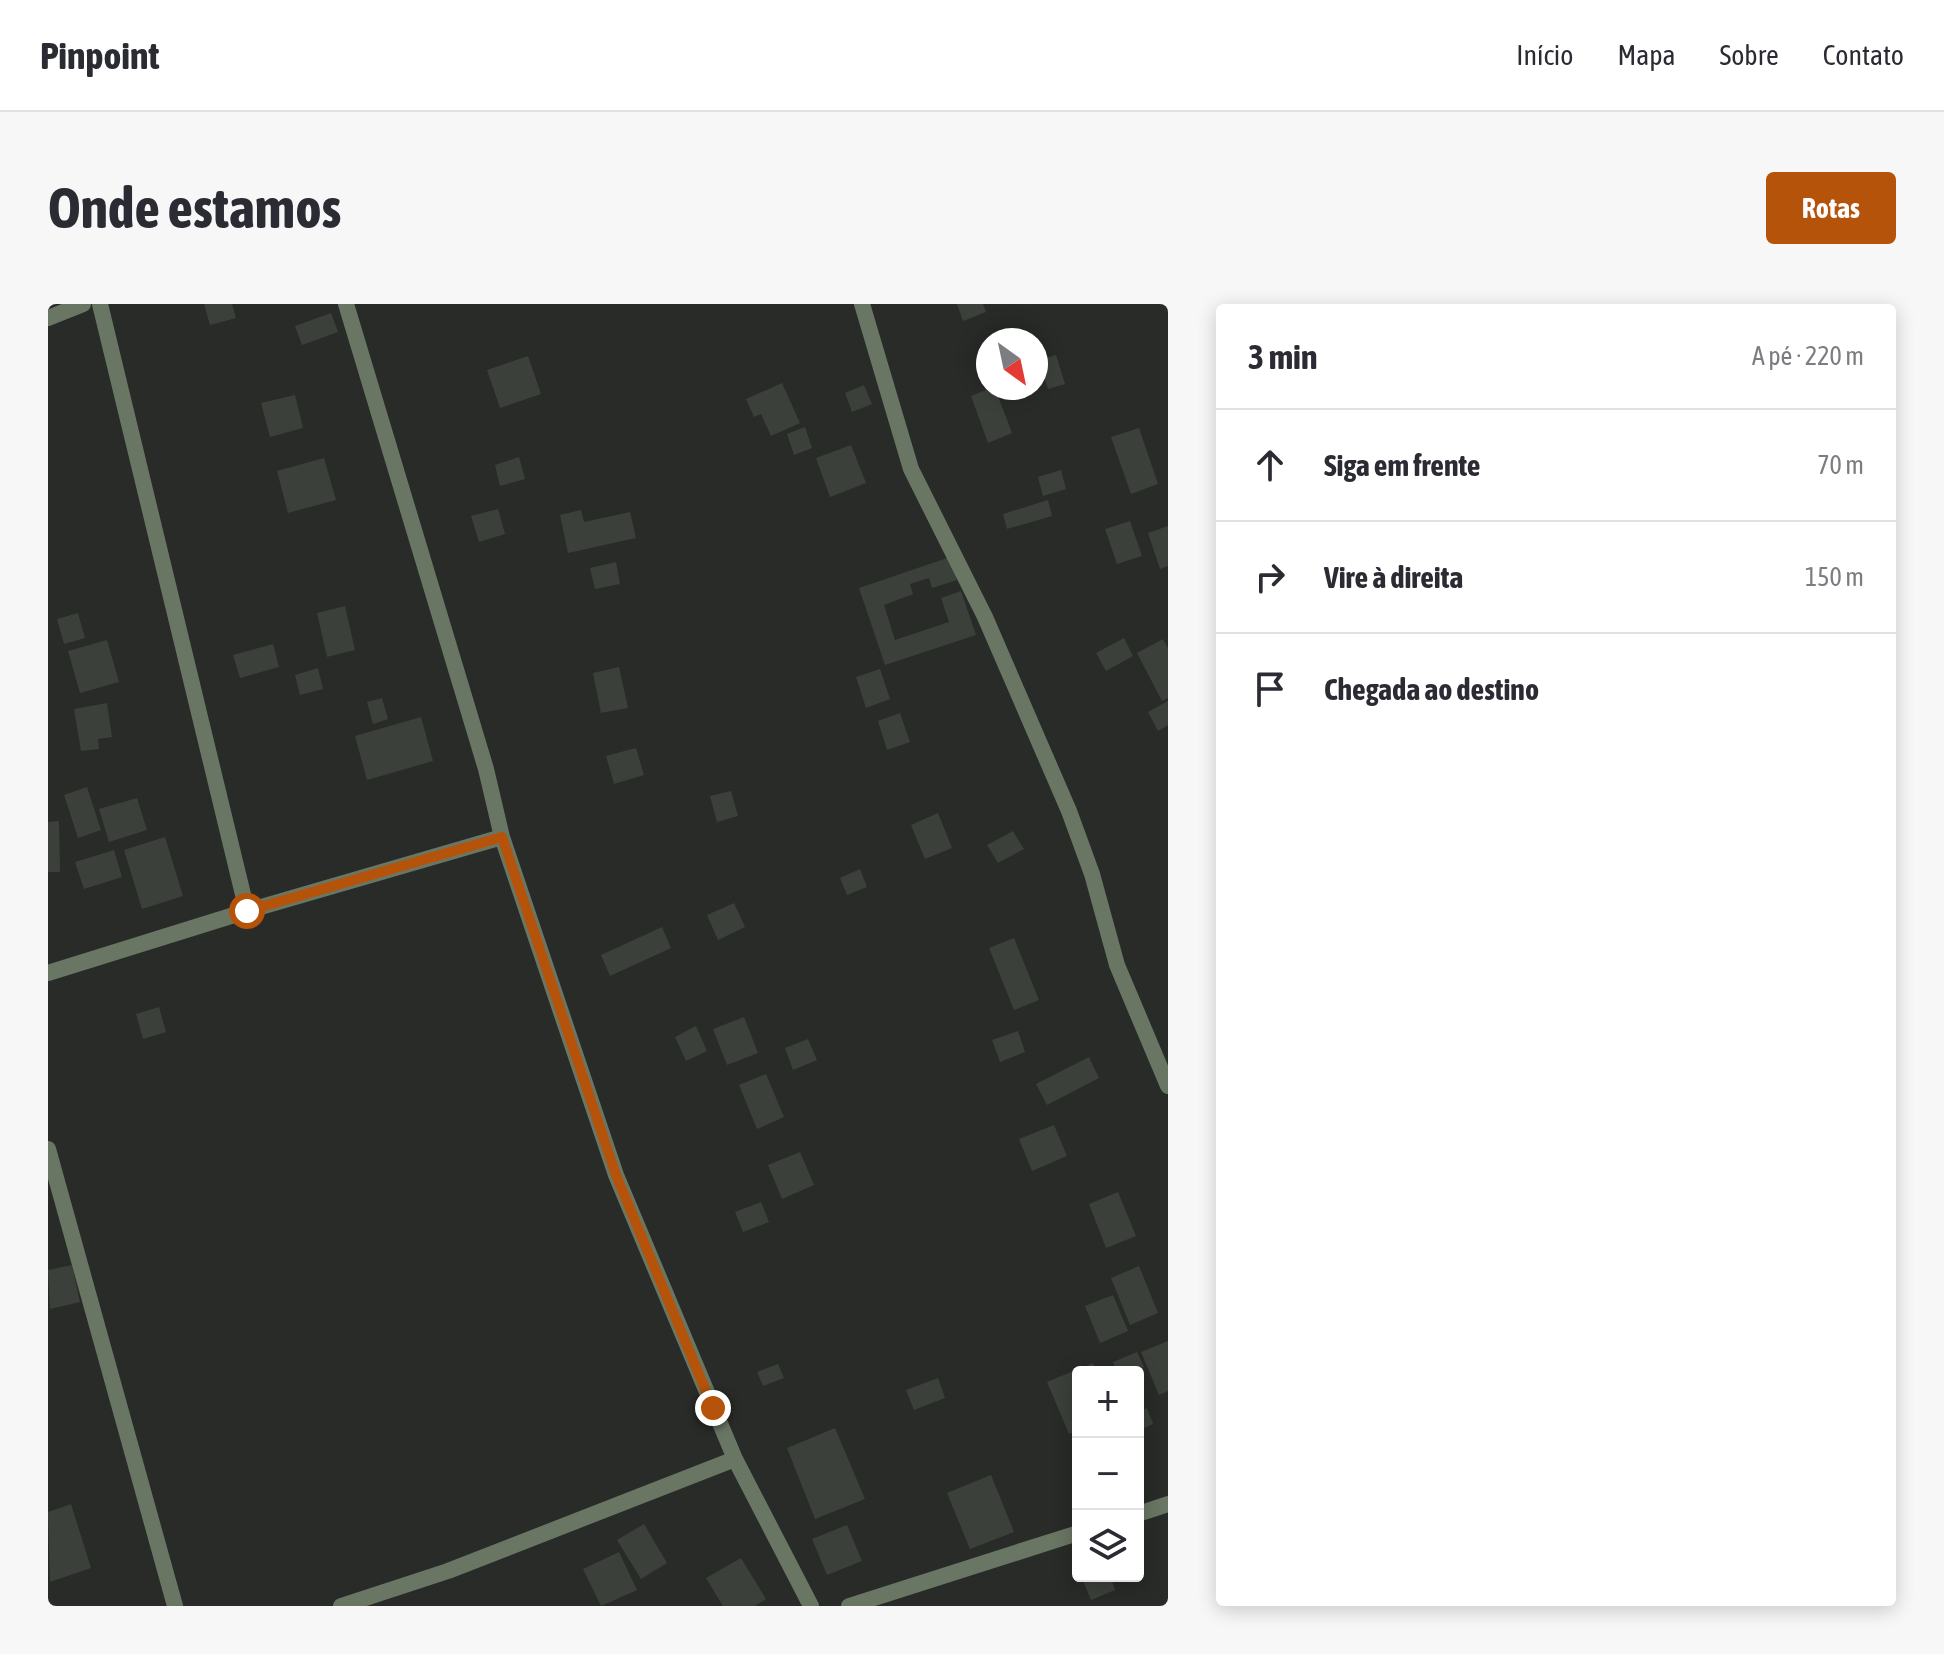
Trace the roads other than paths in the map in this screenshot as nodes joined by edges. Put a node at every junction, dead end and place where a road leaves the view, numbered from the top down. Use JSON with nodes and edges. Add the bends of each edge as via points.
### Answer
{"nodes":[{"id":1,"x":83,"y":304,"type":"edge"},
{"id":2,"x":100,"y":304,"type":"edge"},
{"id":3,"x":346,"y":304,"type":"edge"},
{"id":4,"x":862,"y":304,"type":"edge"},
{"id":5,"x":48,"y":318,"type":"edge"},
{"id":6,"x":502,"y":837,"type":"junction"},
{"id":7,"x":247,"y":911,"type":"junction"},
{"id":8,"x":48,"y":973,"type":"edge"},
{"id":9,"x":1168,"y":1086,"type":"edge"},
{"id":10,"x":48,"y":1149,"type":"edge"},
{"id":11,"x":735,"y":1459,"type":"junction"},
{"id":12,"x":1168,"y":1504,"type":"edge"},
{"id":13,"x":1144,"y":1512,"type":"edge"},
{"id":14,"x":1072,"y":1535,"type":"edge"},
{"id":15,"x":175,"y":1606,"type":"edge"},
{"id":16,"x":341,"y":1606,"type":"edge"},
{"id":17,"x":811,"y":1606,"type":"edge"},
{"id":18,"x":849,"y":1606,"type":"edge"}],
"edges":[{"from":1,"to":5,"type":"street"},
{"from":2,"to":7,"type":"street"},
{"from":3,"to":6,"type":"street"},
{"from":4,"to":9,"type":"street","via":[[911,469],[985,617],[1069,811],[1117,965]]},
{"from":6,"to":7,"type":"street"},
{"from":6,"to":11,"type":"street","via":[[616,1175]]},
{"from":7,"to":8,"type":"street"},
{"from":10,"to":15,"type":"street"},
{"from":11,"to":16,"type":"street","via":[[448,1571]]},
{"from":11,"to":17,"type":"street"},
{"from":12,"to":13,"type":"street"},
{"from":14,"to":18,"type":"street"}]}
